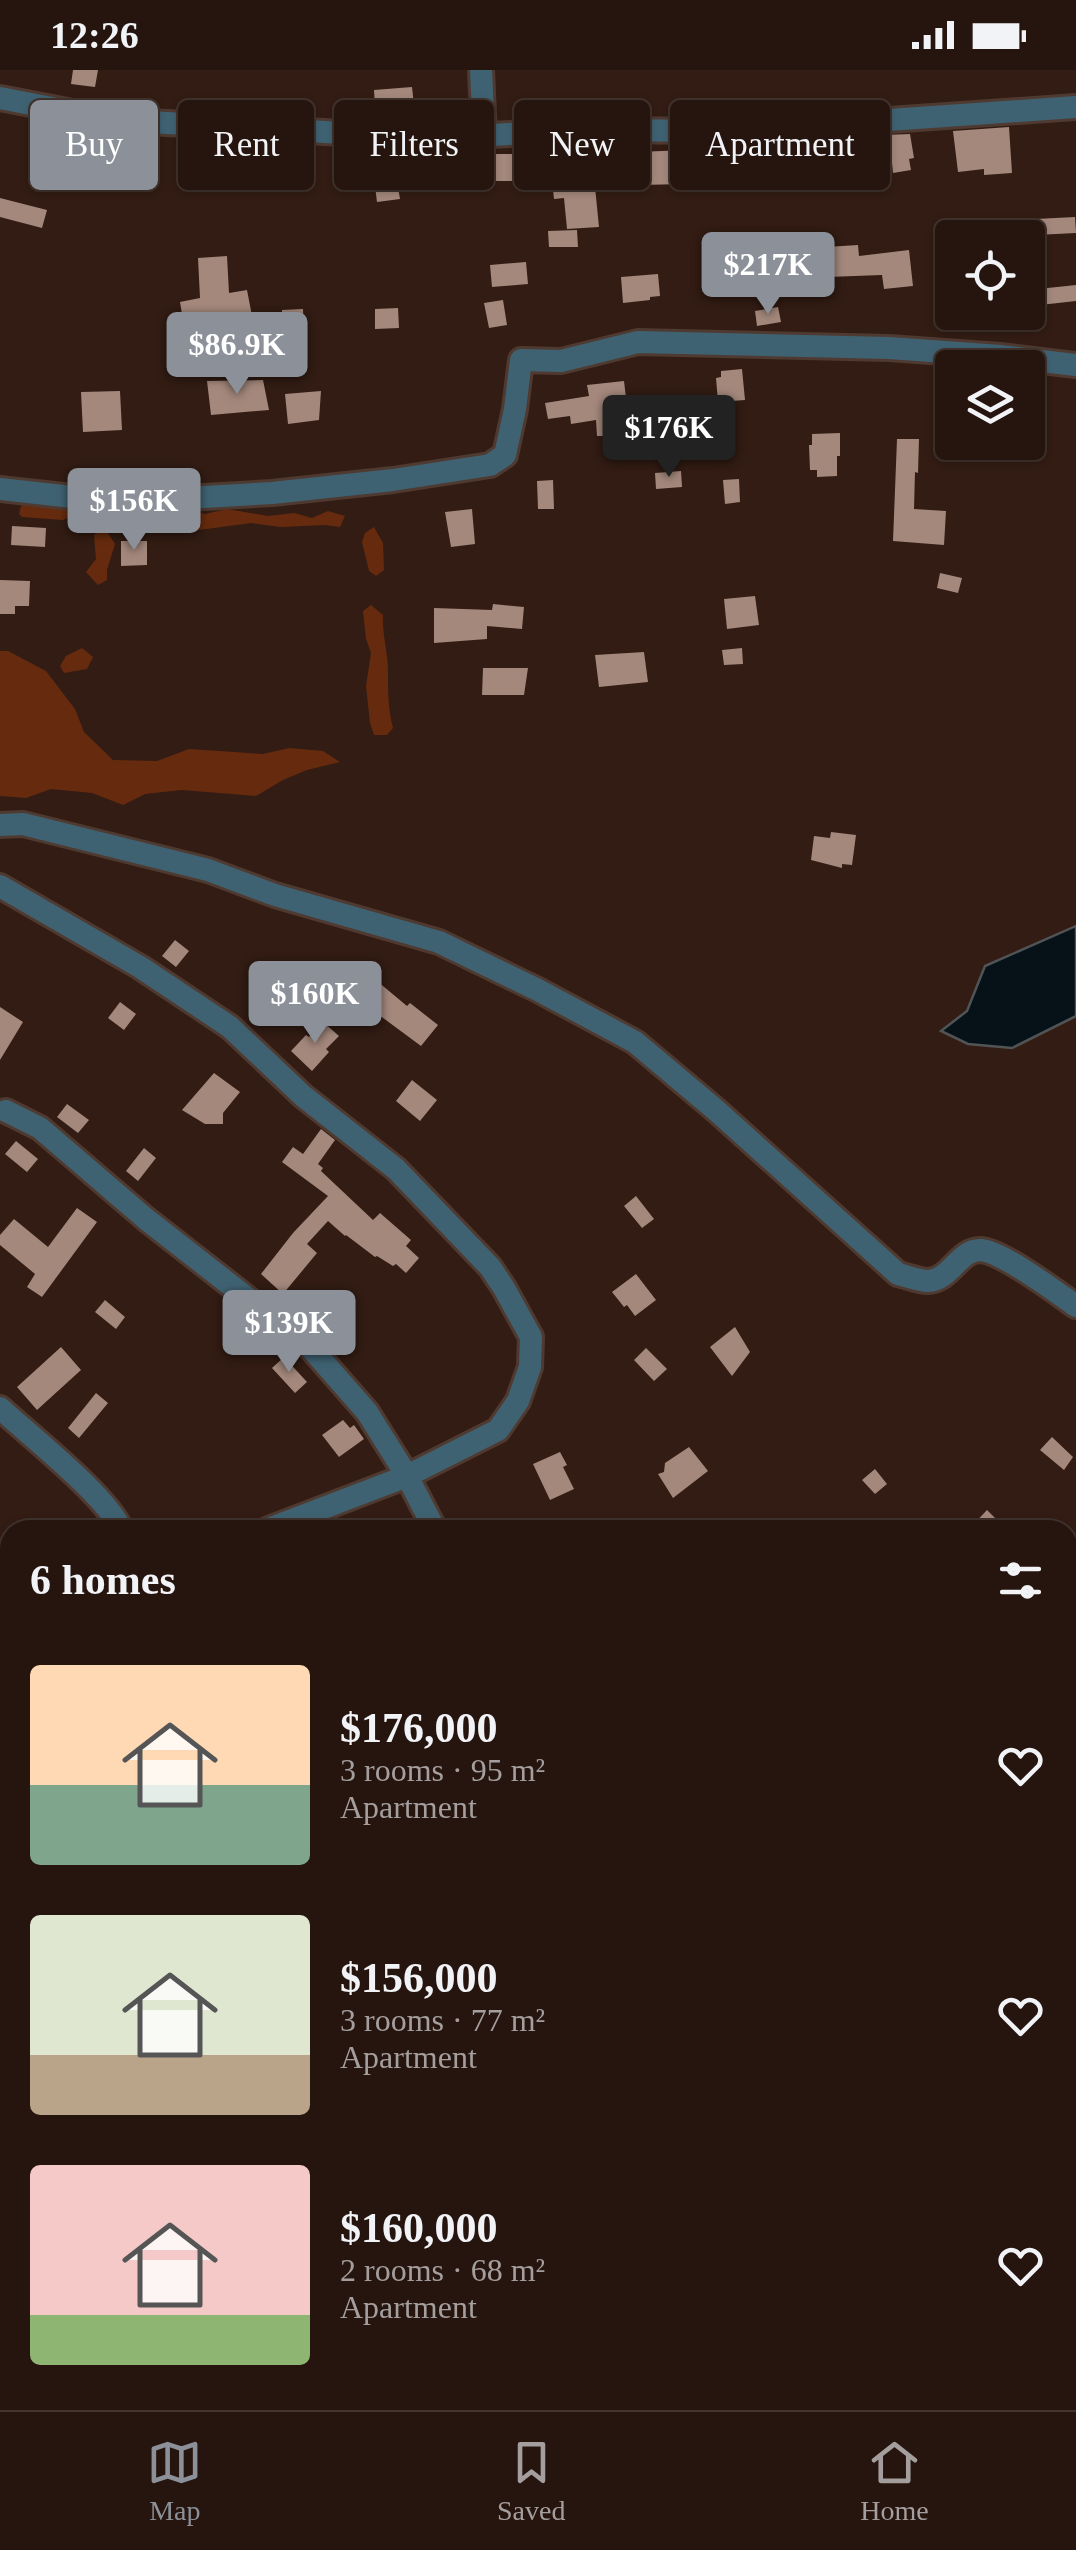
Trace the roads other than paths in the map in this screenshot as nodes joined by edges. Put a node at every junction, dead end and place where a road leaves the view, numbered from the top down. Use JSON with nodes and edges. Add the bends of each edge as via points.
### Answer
{"nodes":[{"id":1,"x":481,"y":70,"type":"edge"},
{"id":2,"x":0,"y":98,"type":"edge"},
{"id":3,"x":482,"y":100,"type":"edge"},
{"id":4,"x":1076,"y":106,"type":"edge"},
{"id":5,"x":334,"y":133,"type":"edge"},
{"id":6,"x":494,"y":135,"type":"edge"},
{"id":7,"x":1076,"y":365,"type":"edge"},
{"id":8,"x":0,"y":489,"type":"edge"},
{"id":9,"x":0,"y":824,"type":"edge"},
{"id":10,"x":0,"y":886,"type":"edge"},
{"id":11,"x":6,"y":1111,"type":"dead end"},
{"id":12,"x":1076,"y":1306,"type":"edge"},
{"id":13,"x":0,"y":1408,"type":"edge"},
{"id":14,"x":408,"y":1476,"type":"junction"},
{"id":15,"x":117,"y":1520,"type":"edge"},
{"id":16,"x":292,"y":1520,"type":"edge"},
{"id":17,"x":430,"y":1520,"type":"edge"}],
"edges":[{"from":1,"to":3,"type":"street"},
{"from":2,"to":5,"type":"street","via":[[114,120]]},
{"from":4,"to":6,"type":"street","via":[[731,131]]},
{"from":7,"to":8,"type":"street","via":[[889,348],[638,342],[561,361],[520,360],[504,454],[490,465],[272,493],[118,502]]},
{"from":9,"to":12,"type":"street","via":[[208,870],[439,942],[634,1042],[898,1274],[942,1278],[969,1252],[983,1250]]},
{"from":10,"to":14,"type":"street","via":[[230,1027],[396,1169],[490,1267],[531,1337],[518,1401],[498,1430]]},
{"from":11,"to":14,"type":"street","via":[[40,1128],[311,1348],[367,1412]]},
{"from":13,"to":15,"type":"street"},
{"from":14,"to":16,"type":"street"},
{"from":14,"to":17,"type":"street"}]}
